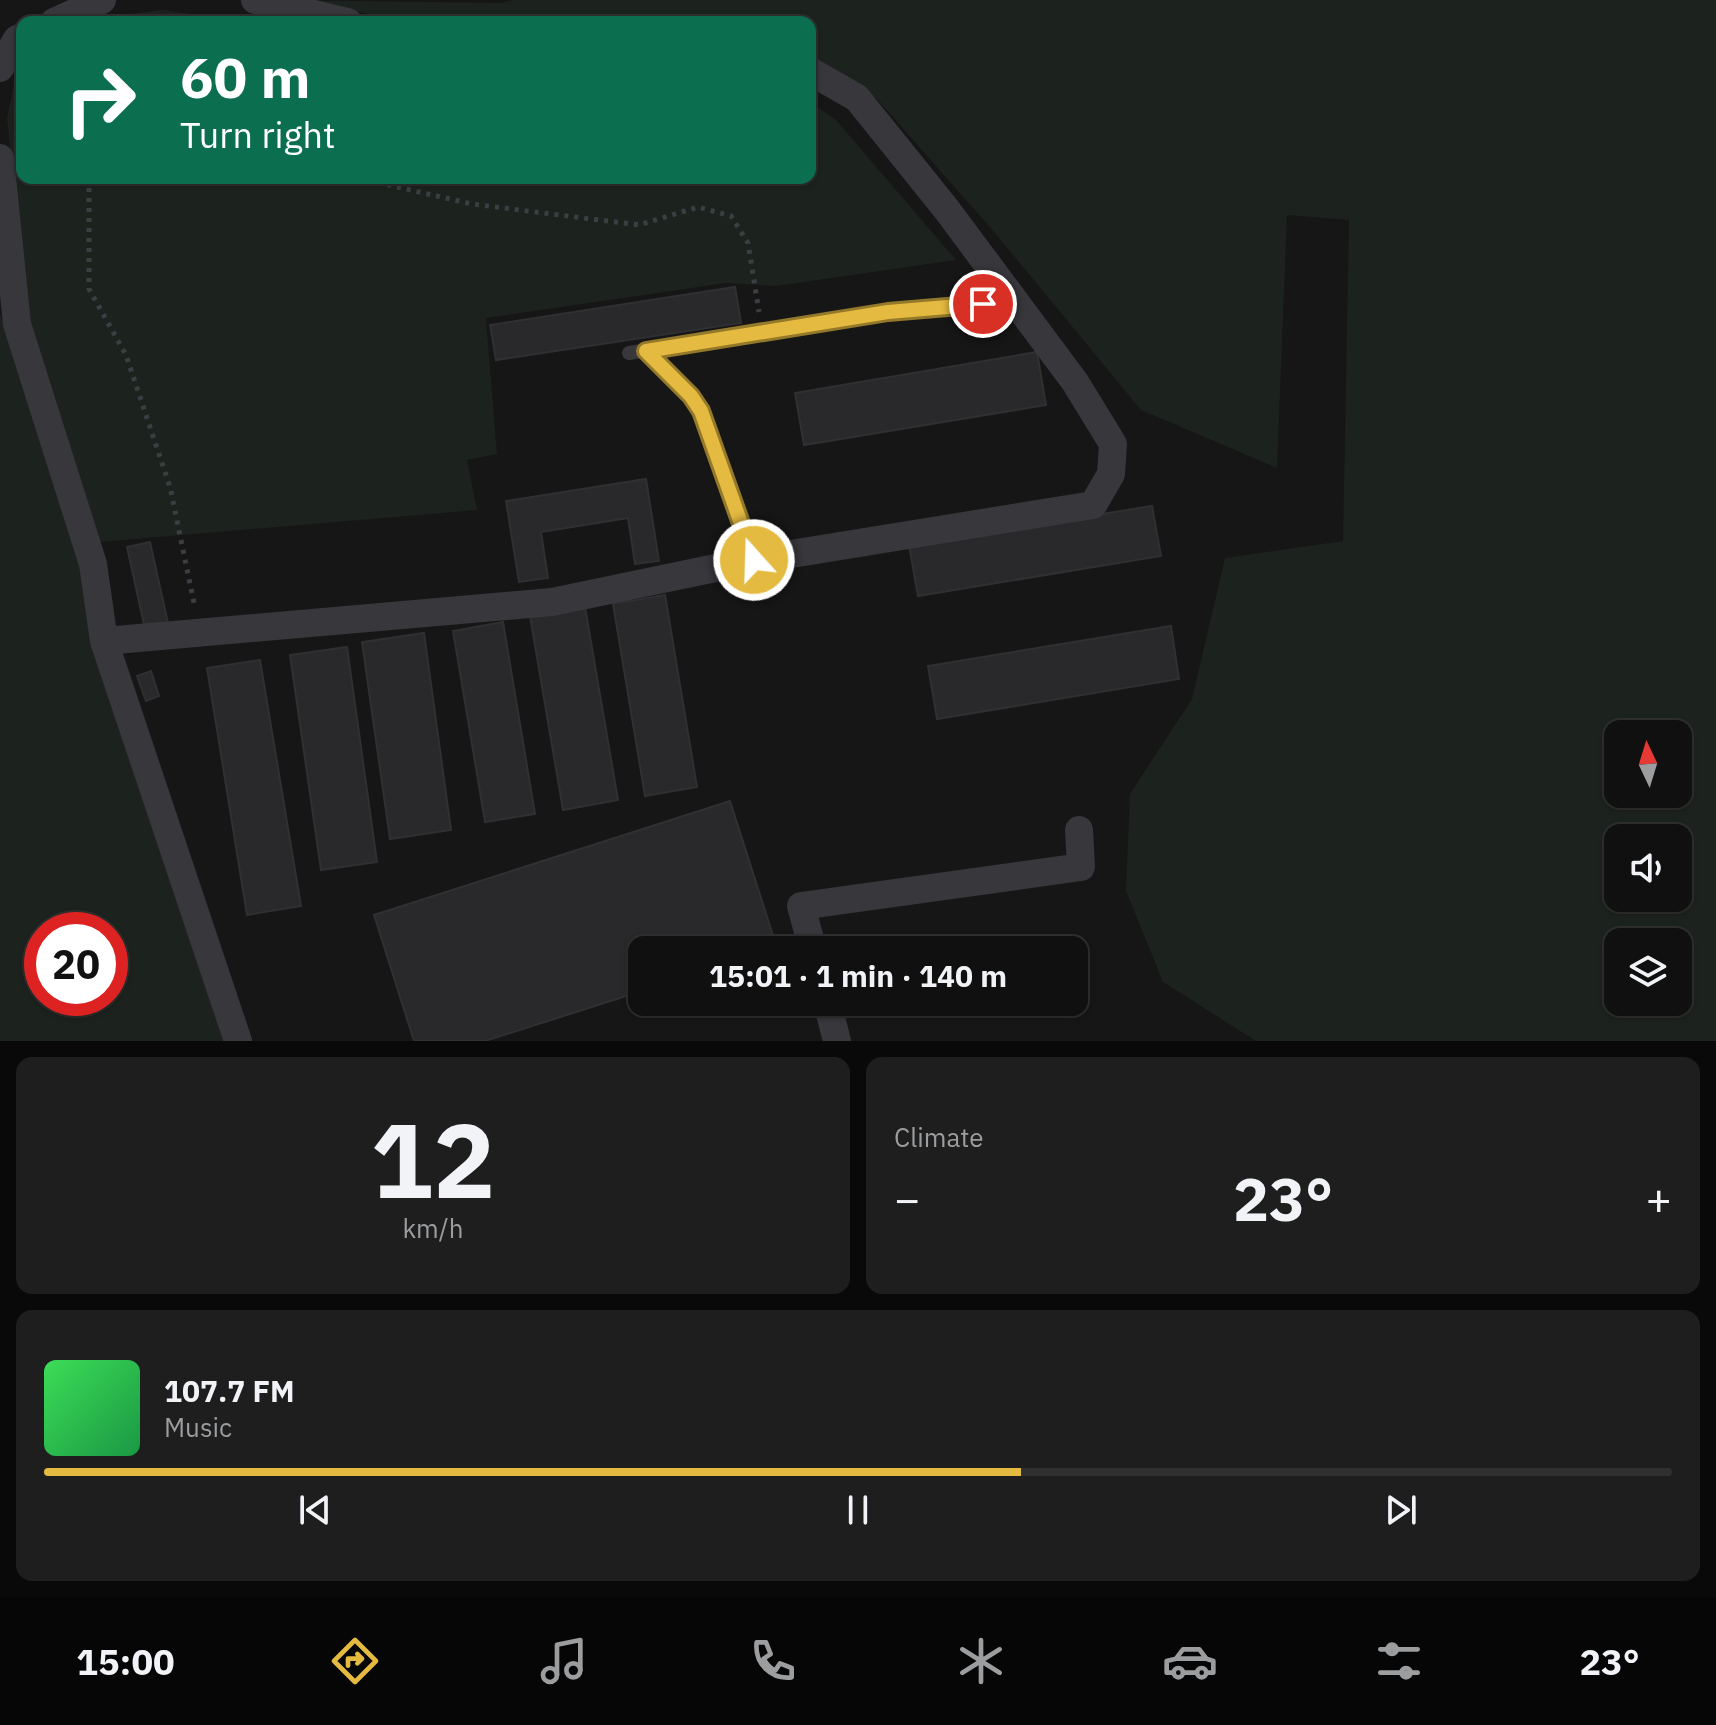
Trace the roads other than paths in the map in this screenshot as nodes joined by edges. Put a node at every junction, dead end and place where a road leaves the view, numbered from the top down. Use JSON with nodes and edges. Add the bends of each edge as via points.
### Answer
{"nodes":[{"id":1,"x":102,"y":0,"type":"edge"},
{"id":2,"x":255,"y":0,"type":"edge"},
{"id":3,"x":67,"y":16,"type":"edge"},
{"id":4,"x":323,"y":16,"type":"edge"},
{"id":5,"x":16,"y":41,"type":"edge"},
{"id":6,"x":0,"y":68,"type":"edge"},
{"id":7,"x":816,"y":74,"type":"edge"},
{"id":8,"x":0,"y":158,"type":"edge"},
{"id":9,"x":1014,"y":301,"type":"junction"},
{"id":10,"x":646,"y":351,"type":"junction"},
{"id":11,"x":629,"y":353,"type":"dead end"},
{"id":12,"x":754,"y":560,"type":"junction"},
{"id":13,"x":104,"y":641,"type":"junction"},
{"id":14,"x":1079,"y":830,"type":"dead end"},
{"id":15,"x":809,"y":936,"type":"edge"},
{"id":16,"x":831,"y":1016,"type":"edge"},
{"id":17,"x":238,"y":1041,"type":"edge"},
{"id":18,"x":837,"y":1041,"type":"edge"}],
"edges":[{"from":1,"to":3,"type":"street"},
{"from":2,"to":4,"type":"street"},
{"from":5,"to":6,"type":"street"},
{"from":7,"to":9,"type":"street","via":[[857,98]]},
{"from":8,"to":13,"type":"street","via":[[17,324],[93,564]]},
{"from":9,"to":10,"type":"lane","via":[[888,312]]},
{"from":9,"to":12,"type":"street","via":[[1075,382],[1113,444],[1111,474],[1093,505]]},
{"from":10,"to":11,"type":"lane"},
{"from":10,"to":12,"type":"lane","via":[[701,411]]},
{"from":12,"to":13,"type":"street","via":[[552,602]]},
{"from":13,"to":17,"type":"street"},
{"from":14,"to":15,"type":"street","via":[[1081,867],[801,906]]},
{"from":16,"to":18,"type":"street"}]}
